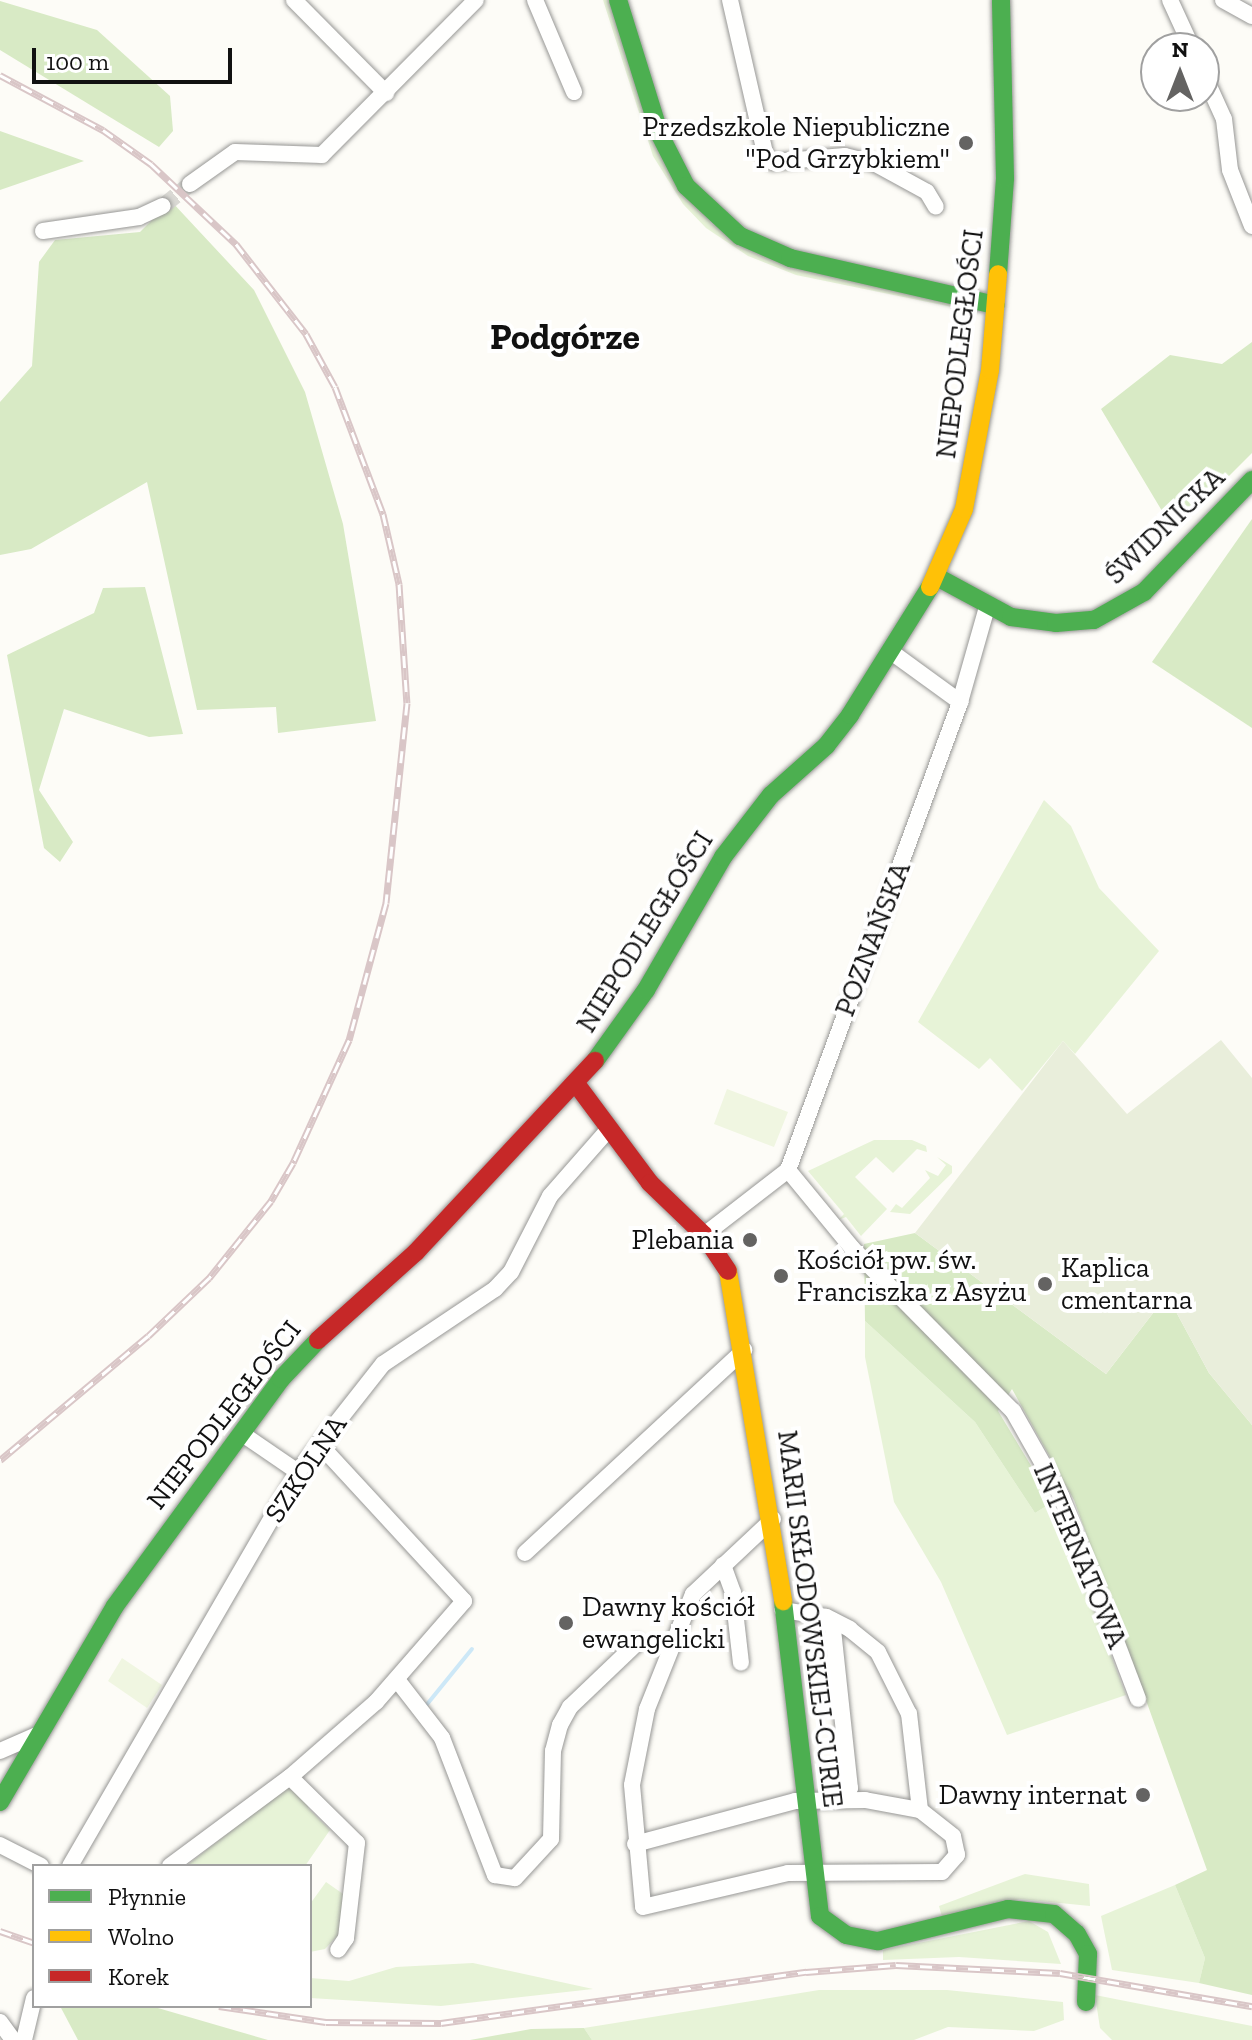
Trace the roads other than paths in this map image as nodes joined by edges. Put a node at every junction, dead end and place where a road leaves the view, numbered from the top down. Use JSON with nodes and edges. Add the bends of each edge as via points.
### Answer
{"nodes":[{"id":1,"x":294,"y":0,"type":"edge"},
{"id":2,"x":476,"y":0,"type":"edge"},
{"id":3,"x":535,"y":0,"type":"edge"},
{"id":4,"x":618,"y":0,"type":"edge"},
{"id":5,"x":730,"y":0,"type":"edge"},
{"id":6,"x":1001,"y":0,"type":"edge"},
{"id":7,"x":1170,"y":0,"type":"edge"},
{"id":8,"x":1223,"y":0,"type":"edge"},
{"id":9,"x":1252,"y":16,"type":"edge"},
{"id":10,"x":1185,"y":32,"type":"edge"},
{"id":11,"x":574,"y":92,"type":"dead end"},
{"id":12,"x":386,"y":93,"type":"junction"},
{"id":13,"x":1220,"y":110,"type":"edge"},
{"id":14,"x":190,"y":184,"type":"tunnel mouth"},
{"id":15,"x":163,"y":206,"type":"tunnel mouth"},
{"id":16,"x":936,"y":207,"type":"dead end"},
{"id":17,"x":1252,"y":226,"type":"edge"},
{"id":18,"x":43,"y":231,"type":"dead end"},
{"id":19,"x":996,"y":305,"type":"junction"},
{"id":20,"x":1252,"y":480,"type":"edge"},
{"id":21,"x":937,"y":577,"type":"junction"},
{"id":22,"x":987,"y":607,"type":"junction"},
{"id":23,"x":894,"y":654,"type":"junction"},
{"id":24,"x":960,"y":702,"type":"junction"},
{"id":25,"x":577,"y":1085,"type":"junction"},
{"id":26,"x":608,"y":1130,"type":"junction"},
{"id":27,"x":788,"y":1170,"type":"junction"},
{"id":28,"x":704,"y":1235,"type":"junction"},
{"id":29,"x":744,"y":1350,"type":"junction"},
{"id":30,"x":241,"y":1433,"type":"junction"},
{"id":31,"x":320,"y":1445,"type":"junction"},
{"id":32,"x":298,"y":1472,"type":"junction"},
{"id":33,"x":773,"y":1519,"type":"junction"},
{"id":34,"x":525,"y":1553,"type":"dead end"},
{"id":35,"x":723,"y":1565,"type":"junction"},
{"id":36,"x":783,"y":1610,"type":"junction"},
{"id":37,"x":832,"y":1620,"type":"junction"},
{"id":38,"x":637,"y":1643,"type":"dead end"},
{"id":39,"x":741,"y":1663,"type":"dead end"},
{"id":40,"x":398,"y":1681,"type":"junction"},
{"id":41,"x":1138,"y":1699,"type":"dead end"},
{"id":42,"x":39,"y":1734,"type":"junction"},
{"id":43,"x":0,"y":1751,"type":"edge"},
{"id":44,"x":0,"y":1761,"type":"edge"},
{"id":45,"x":10,"y":1777,"type":"edge"},
{"id":46,"x":290,"y":1777,"type":"junction"},
{"id":47,"x":844,"y":1800,"type":"junction"},
{"id":48,"x":805,"y":1801,"type":"junction"},
{"id":49,"x":0,"y":1802,"type":"edge"},
{"id":50,"x":920,"y":1810,"type":"junction"},
{"id":51,"x":635,"y":1844,"type":"junction"},
{"id":52,"x":0,"y":1845,"type":"edge"},
{"id":53,"x":37,"y":1864,"type":"edge"},
{"id":54,"x":71,"y":1864,"type":"edge"},
{"id":55,"x":173,"y":1864,"type":"edge"},
{"id":56,"x":812,"y":1871,"type":"junction"},
{"id":57,"x":338,"y":1950,"type":"dead end"},
{"id":58,"x":1086,"y":2002,"type":"dead end"},
{"id":59,"x":32,"y":2006,"type":"edge"},
{"id":60,"x":0,"y":2022,"type":"edge"},
{"id":61,"x":13,"y":2040,"type":"edge"},
{"id":62,"x":24,"y":2040,"type":"edge"}],
"edges":[{"from":1,"to":12,"type":"street"},
{"from":2,"to":12,"type":"street"},
{"from":3,"to":11,"type":"street"},
{"from":4,"to":19,"type":"main road","via":[[660,135],[686,186],[740,236],[790,258]]},
{"from":5,"to":16,"type":"street","via":[[766,157],[773,162],[845,156],[874,163],[918,186]]},
{"from":6,"to":19,"type":"main road","name":"NIEPODLEGŁOŚCI","via":[[1005,178]]},
{"from":7,"to":10,"type":"street"},
{"from":8,"to":9,"type":"street"},
{"from":12,"to":14,"type":"street","via":[[322,155],[235,152]]},
{"from":13,"to":17,"type":"street","via":[[1230,170]]},
{"from":15,"to":18,"type":"street","via":[[139,217]]},
{"from":19,"to":21,"type":"main road","name":"NIEPODLEGŁOŚCI","via":[[974,466]]},
{"from":20,"to":22,"type":"main road","name":"ŚWIDNICKA","via":[[1144,592],[1110,614],[1056,623]]},
{"from":21,"to":22,"type":"main road","name":"ŚWIDNICKA"},
{"from":21,"to":23,"type":"main road","name":"NIEPODLEGŁOŚCI"},
{"from":22,"to":24,"type":"street","name":"POZNAŃSKA"},
{"from":23,"to":24,"type":"street"},
{"from":23,"to":25,"type":"main road","name":"NIEPODLEGŁOŚCI","via":[[826,746],[771,795],[723,857],[638,1002]]},
{"from":24,"to":27,"type":"street","name":"POZNAŃSKA"},
{"from":25,"to":26,"type":"main road","name":"MARII SKŁODOWSKIEJ-CURIE"},
{"from":25,"to":30,"type":"main road","name":"NIEPODLEGŁOŚCI","via":[[416,1252],[302,1354]]},
{"from":26,"to":28,"type":"main road","name":"MARII SKŁODOWSKIEJ-CURIE","via":[[650,1183]]},
{"from":26,"to":31,"type":"street","name":"SZKOLNA","via":[[550,1196],[511,1272],[495,1289],[383,1364]]},
{"from":27,"to":28,"type":"street"},
{"from":27,"to":41,"type":"street","name":"INTERNATOWA","via":[[852,1248],[1013,1411],[1061,1496]]},
{"from":28,"to":29,"type":"main road","name":"MARII SKŁODOWSKIEJ-CURIE","via":[[731,1276]]},
{"from":29,"to":33,"type":"main road","name":"MARII SKŁODOWSKIEJ-CURIE"},
{"from":29,"to":34,"type":"street"},
{"from":30,"to":32,"type":"street"},
{"from":30,"to":42,"type":"main road","name":"NIEPODLEGŁOŚCI","via":[[115,1606]]},
{"from":31,"to":32,"type":"street","name":"SZKOLNA"},
{"from":31,"to":40,"type":"street","via":[[464,1601]]},
{"from":32,"to":54,"type":"street","name":"SZKOLNA"},
{"from":33,"to":35,"type":"street"},
{"from":33,"to":36,"type":"main road","name":"MARII SKŁODOWSKIEJ-CURIE"},
{"from":35,"to":39,"type":"street","via":[[733,1593]]},
{"from":35,"to":51,"type":"street","via":[[693,1594],[643,1723],[632,1765]]},
{"from":36,"to":37,"type":"street"},
{"from":36,"to":48,"type":"main road","name":"MARII SKŁODOWSKIEJ-CURIE"},
{"from":37,"to":47,"type":"street","via":[[850,1788]]},
{"from":37,"to":50,"type":"street","via":[[878,1652],[895,1681],[916,1740]]},
{"from":38,"to":40,"type":"street","via":[[570,1707],[560,1725],[553,1751],[551,1839],[515,1878],[495,1875],[442,1738]]},
{"from":40,"to":46,"type":"street"},
{"from":42,"to":43,"type":"street"},
{"from":42,"to":45,"type":"main road","name":"NIEPODLEGŁOŚCI"},
{"from":44,"to":45,"type":"street"},
{"from":45,"to":49,"type":"main road","name":"NIEPODLEGŁOŚCI"},
{"from":46,"to":55,"type":"street"},
{"from":46,"to":57,"type":"street","via":[[357,1843],[346,1938]]},
{"from":47,"to":48,"type":"street"},
{"from":47,"to":50,"type":"street"},
{"from":48,"to":51,"type":"street","via":[[731,1815]]},
{"from":48,"to":56,"type":"main road","name":"MARII SKŁODOWSKIEJ-CURIE"},
{"from":50,"to":56,"type":"street","via":[[945,1827],[958,1844],[948,1870],[914,1876]]},
{"from":51,"to":56,"type":"street","via":[[643,1907]]},
{"from":52,"to":53,"type":"street"},
{"from":56,"to":58,"type":"main road","name":"MARII SKŁODOWSKIEJ-CURIE","via":[[820,1916],[832,1928],[862,1940],[930,1931],[1008,1909],[1054,1914],[1085,1945]]},
{"from":59,"to":62,"type":"street"},
{"from":60,"to":61,"type":"street"}]}
